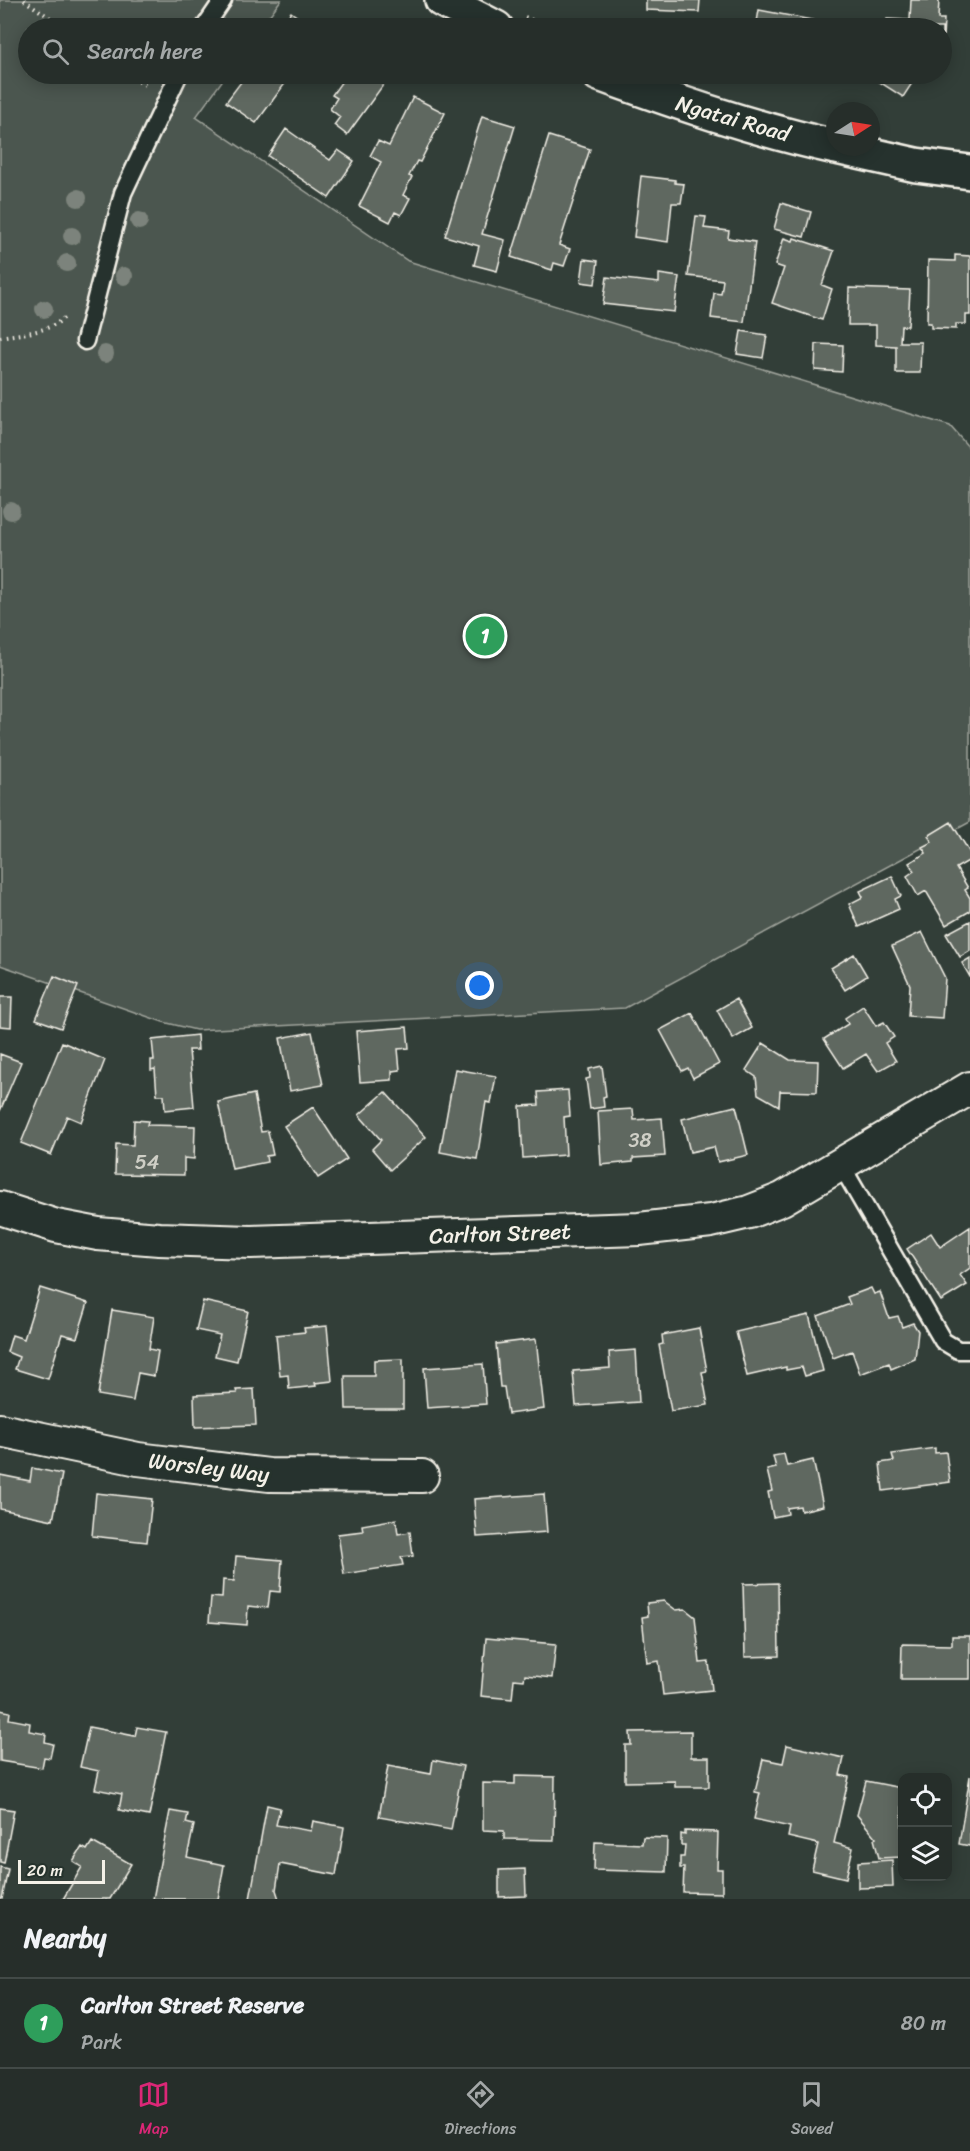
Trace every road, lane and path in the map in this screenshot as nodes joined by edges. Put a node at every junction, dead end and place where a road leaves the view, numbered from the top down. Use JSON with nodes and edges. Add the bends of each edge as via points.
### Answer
{"nodes":[{"id":1,"x":24,"y":0,"type":"edge"},
{"id":2,"x":223,"y":0,"type":"edge"},
{"id":3,"x":442,"y":0,"type":"edge"},
{"id":4,"x":50,"y":18,"type":"edge"},
{"id":5,"x":211,"y":18,"type":"edge"},
{"id":6,"x":477,"y":18,"type":"edge"},
{"id":7,"x":174,"y":84,"type":"edge"},
{"id":8,"x":626,"y":84,"type":"edge"},
{"id":9,"x":826,"y":144,"type":"edge"},
{"id":10,"x":876,"y":156,"type":"edge"},
{"id":11,"x":970,"y":172,"type":"edge"},
{"id":12,"x":85,"y":341,"type":"dead end"},
{"id":13,"x":970,"y":1088,"type":"edge"},
{"id":14,"x":841,"y":1165,"type":"junction"},
{"id":15,"x":0,"y":1208,"type":"edge"},
{"id":16,"x":970,"y":1350,"type":"edge"},
{"id":17,"x":0,"y":1430,"type":"edge"},
{"id":18,"x":422,"y":1476,"type":"dead end"}],
"edges":[{"from":1,"to":4,"type":"path"},
{"from":2,"to":5,"type":"lane"},
{"from":3,"to":6,"type":"street"},
{"from":7,"to":12,"type":"lane","via":[[123,193]]},
{"from":8,"to":9,"type":"street","name":"Ngatai Road","via":[[745,124]]},
{"from":10,"to":11,"type":"street","name":"Ngatai Road"},
{"from":13,"to":14,"type":"street","name":"Carlton Street"},
{"from":14,"to":15,"type":"street","name":"Carlton Street","via":[[782,1199],[749,1212],[711,1221],[639,1229],[251,1242],[159,1239],[56,1226]]},
{"from":14,"to":16,"type":"lane","via":[[943,1341],[958,1350]]},
{"from":17,"to":18,"type":"street","name":"Worsley Way","via":[[138,1459],[269,1475]]}]}
